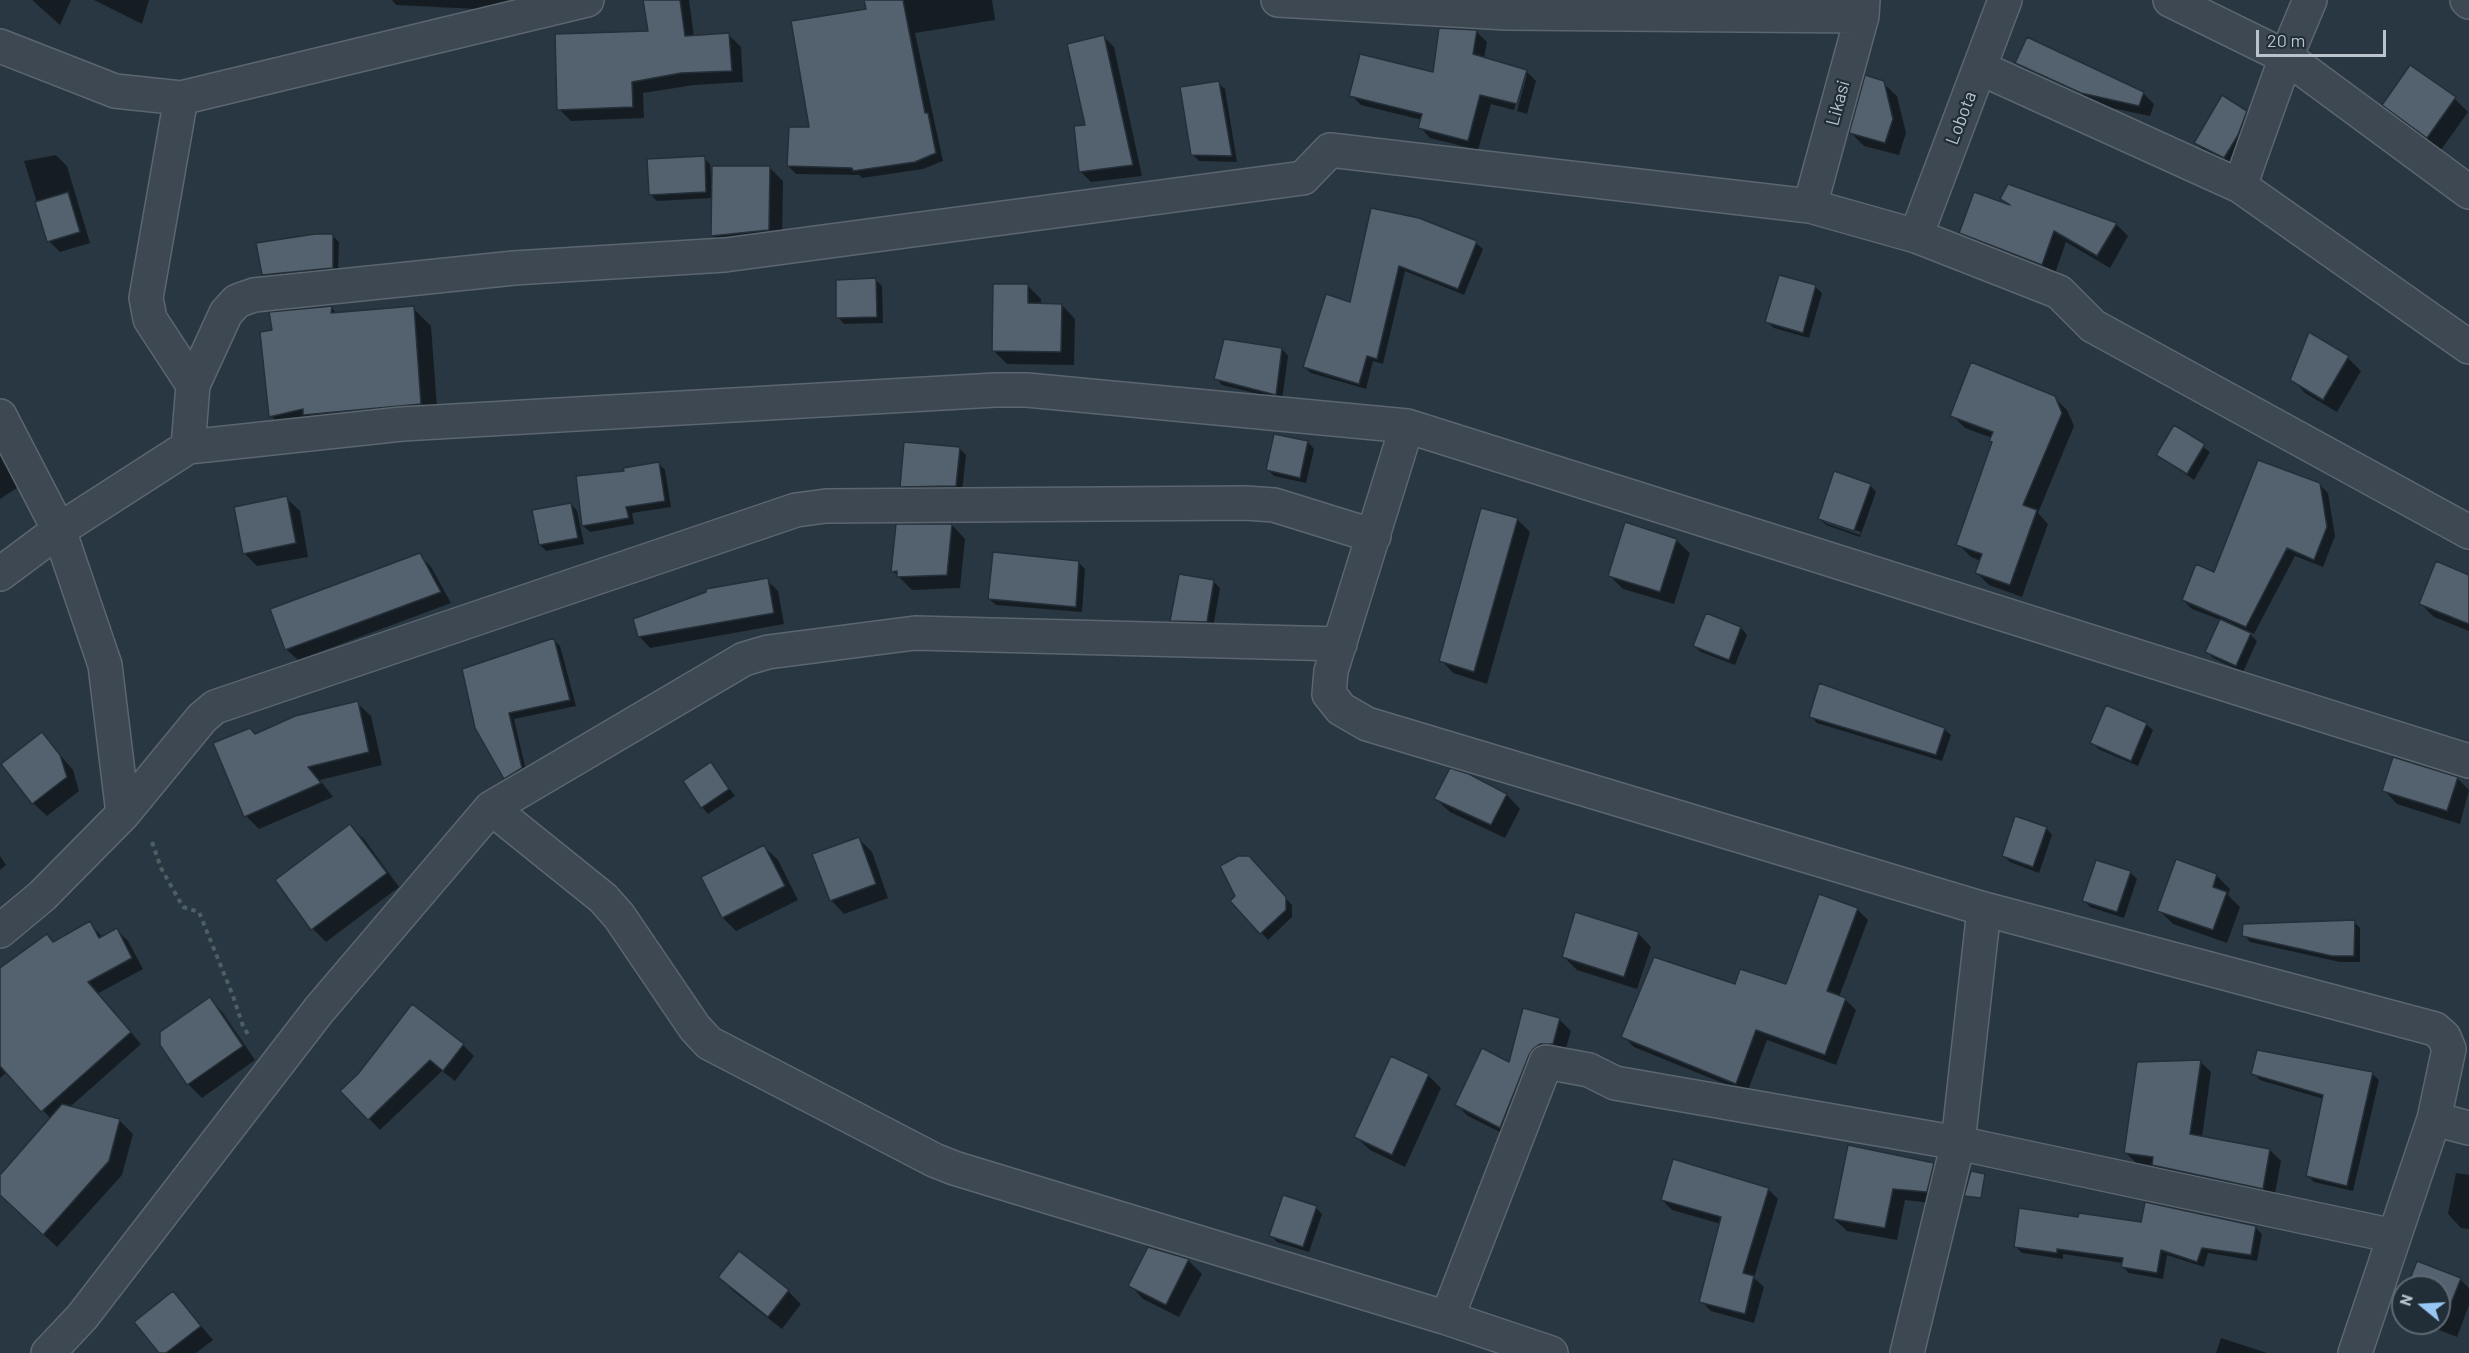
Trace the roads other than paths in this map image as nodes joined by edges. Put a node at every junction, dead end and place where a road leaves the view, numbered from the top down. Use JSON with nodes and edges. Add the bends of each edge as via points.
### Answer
{"nodes":[{"id":1,"x":586,"y":0,"type":"edge"},
{"id":2,"x":1278,"y":0,"type":"edge"},
{"id":3,"x":2005,"y":0,"type":"edge"},
{"id":4,"x":2170,"y":0,"type":"edge"},
{"id":5,"x":2310,"y":0,"type":"edge"},
{"id":6,"x":1862,"y":8,"type":"edge"},
{"id":7,"x":517,"y":9,"type":"edge"},
{"id":8,"x":0,"y":46,"type":"edge"},
{"id":9,"x":2286,"y":57,"type":"junction"},
{"id":10,"x":1980,"y":68,"type":"junction"},
{"id":11,"x":181,"y":98,"type":"junction"},
{"id":12,"x":2240,"y":186,"type":"junction"},
{"id":13,"x":2469,"y":192,"type":"edge"},
{"id":14,"x":1810,"y":206,"type":"junction"},
{"id":15,"x":1916,"y":236,"type":"junction"},
{"id":16,"x":2469,"y":346,"type":"edge"},
{"id":17,"x":193,"y":385,"type":"junction"},
{"id":18,"x":0,"y":416,"type":"edge"},
{"id":19,"x":1407,"y":426,"type":"junction"},
{"id":20,"x":188,"y":447,"type":"junction"},
{"id":21,"x":59,"y":530,"type":"junction"},
{"id":22,"x":2469,"y":532,"type":"edge"},
{"id":23,"x":1374,"y":536,"type":"junction"},
{"id":24,"x":0,"y":574,"type":"edge"},
{"id":25,"x":1340,"y":644,"type":"junction"},
{"id":26,"x":2469,"y":761,"type":"edge"},
{"id":27,"x":129,"y":807,"type":"junction"},
{"id":28,"x":491,"y":808,"type":"junction"},
{"id":29,"x":1984,"y":909,"type":"junction"},
{"id":30,"x":0,"y":931,"type":"edge"},
{"id":31,"x":2434,"y":1119,"type":"junction"},
{"id":32,"x":2469,"y":1128,"type":"edge"},
{"id":33,"x":1958,"y":1143,"type":"junction"},
{"id":34,"x":2394,"y":1236,"type":"junction"},
{"id":35,"x":1447,"y":1318,"type":"junction"},
{"id":36,"x":48,"y":1353,"type":"edge"},
{"id":37,"x":1551,"y":1353,"type":"edge"},
{"id":38,"x":1907,"y":1353,"type":"edge"},
{"id":39,"x":2355,"y":1353,"type":"edge"}],
"edges":[{"from":1,"to":7,"type":"lane"},
{"from":2,"to":6,"type":"lane","via":[[1506,13]]},
{"from":3,"to":10,"type":"lane","name":"Lobota"},
{"from":4,"to":9,"type":"lane"},
{"from":5,"to":9,"type":"lane"},
{"from":6,"to":14,"type":"lane","name":"Likasi"},
{"from":7,"to":11,"type":"lane"},
{"from":8,"to":11,"type":"lane","via":[[115,90]]},
{"from":9,"to":12,"type":"lane"},
{"from":9,"to":13,"type":"lane"},
{"from":10,"to":12,"type":"lane"},
{"from":10,"to":15,"type":"lane","name":"Lobota"},
{"from":11,"to":17,"type":"lane","via":[[146,298],[150,319]]},
{"from":12,"to":16,"type":"lane"},
{"from":14,"to":15,"type":"lane"},
{"from":14,"to":17,"type":"lane","via":[[1330,150],[1303,178],[1291,180],[725,255],[514,268],[254,295],[237,301],[226,313]]},
{"from":15,"to":22,"type":"lane","via":[[2059,292],[2093,326]]},
{"from":17,"to":20,"type":"lane"},
{"from":18,"to":21,"type":"lane"},
{"from":19,"to":20,"type":"lane","via":[[995,390],[402,424]]},
{"from":19,"to":23,"type":"lane"},
{"from":19,"to":26,"type":"lane"},
{"from":20,"to":21,"type":"lane"},
{"from":21,"to":24,"type":"lane"},
{"from":21,"to":27,"type":"lane","via":[[105,666]]},
{"from":23,"to":25,"type":"lane"},
{"from":23,"to":27,"type":"lane","via":[[1274,505],[1245,503],[826,506],[796,510],[214,707]]},
{"from":25,"to":28,"type":"lane","via":[[915,633],[768,652],[744,659]]},
{"from":25,"to":29,"type":"lane","via":[[1330,671],[1329,694],[1341,709],[1367,724]]},
{"from":27,"to":30,"type":"lane","via":[[42,896]]},
{"from":28,"to":35,"type":"lane","via":[[603,898],[709,1043],[954,1168]]},
{"from":28,"to":36,"type":"lane","via":[[319,1010],[82,1317]]},
{"from":29,"to":31,"type":"lane","via":[[2435,1029],[2449,1049]]},
{"from":29,"to":33,"type":"lane"},
{"from":31,"to":32,"type":"lane"},
{"from":31,"to":34,"type":"lane"},
{"from":33,"to":34,"type":"lane"},
{"from":33,"to":35,"type":"lane","via":[[1615,1083],[1589,1070],[1546,1062]]},
{"from":33,"to":38,"type":"lane"},
{"from":34,"to":39,"type":"lane"},
{"from":35,"to":37,"type":"lane"}]}
